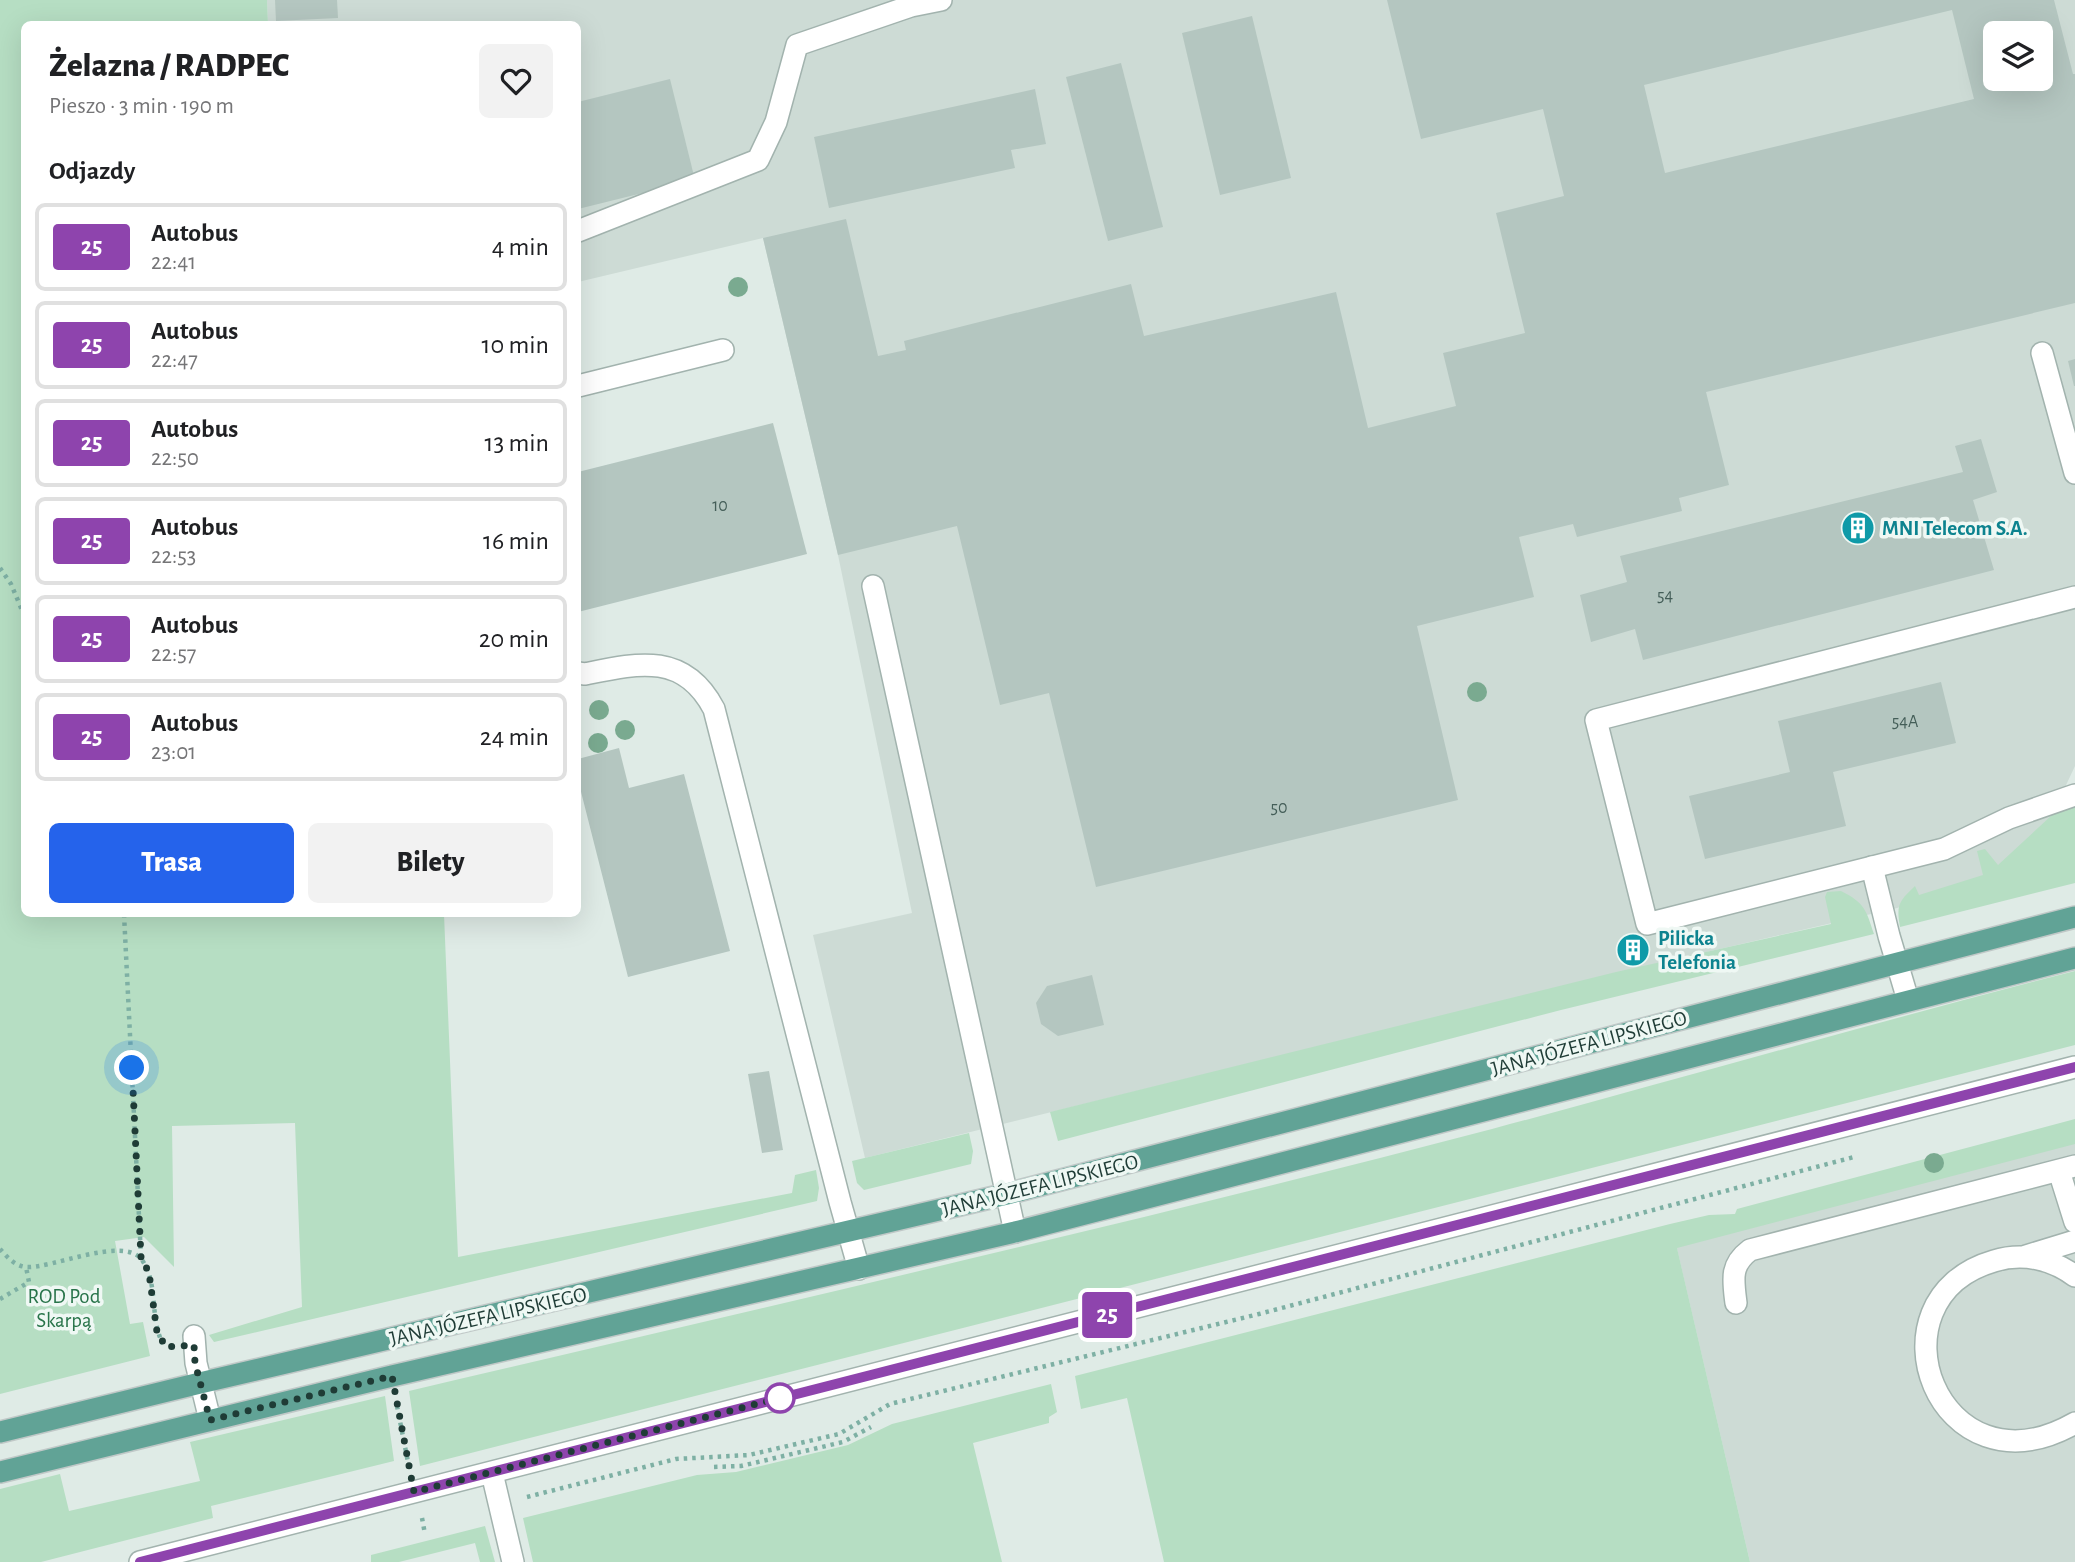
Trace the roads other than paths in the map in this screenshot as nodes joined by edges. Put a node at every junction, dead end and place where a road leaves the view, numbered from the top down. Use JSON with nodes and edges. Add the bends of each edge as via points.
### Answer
{"nodes":[{"id":1,"x":941,"y":0,"type":"edge"},
{"id":2,"x":581,"y":230,"type":"edge"},
{"id":3,"x":723,"y":350,"type":"dead end"},
{"id":4,"x":2042,"y":353,"type":"dead end"},
{"id":5,"x":581,"y":385,"type":"edge"},
{"id":6,"x":2075,"y":473,"type":"edge"},
{"id":7,"x":873,"y":586,"type":"dead end"},
{"id":8,"x":2075,"y":597,"type":"edge"},
{"id":9,"x":581,"y":674,"type":"edge"},
{"id":10,"x":2075,"y":795,"type":"edge"},
{"id":11,"x":1872,"y":867,"type":"junction"},
{"id":12,"x":2075,"y":918,"type":"edge"},
{"id":13,"x":2075,"y":958,"type":"edge"},
{"id":14,"x":1897,"y":962,"type":"junction"},
{"id":15,"x":1908,"y":1000,"type":"junction"},
{"id":16,"x":2075,"y":1067,"type":"edge"},
{"id":17,"x":2067,"y":1168,"type":"edge"},
{"id":18,"x":1007,"y":1194,"type":"junction"},
{"id":19,"x":2075,"y":1222,"type":"edge"},
{"id":20,"x":848,"y":1232,"type":"junction"},
{"id":21,"x":1015,"y":1232,"type":"junction"},
{"id":22,"x":2075,"y":1241,"type":"edge"},
{"id":23,"x":2024,"y":1256,"type":"junction"},
{"id":24,"x":859,"y":1269,"type":"junction"},
{"id":25,"x":2075,"y":1276,"type":"edge"},
{"id":26,"x":1736,"y":1303,"type":"dead end"},
{"id":27,"x":194,"y":1341,"type":"road end"},
{"id":28,"x":200,"y":1382,"type":"junction"},
{"id":29,"x":210,"y":1420,"type":"junction"},
{"id":30,"x":2075,"y":1423,"type":"edge"},
{"id":31,"x":0,"y":1432,"type":"edge"},
{"id":32,"x":0,"y":1472,"type":"edge"},
{"id":33,"x":492,"y":1473,"type":"junction"},
{"id":34,"x":140,"y":1562,"type":"edge"},
{"id":35,"x":513,"y":1562,"type":"edge"}],
"edges":[{"from":1,"to":2,"type":"street","via":[[797,46],[776,122],[758,160]]},
{"from":3,"to":5,"type":"street"},
{"from":4,"to":6,"type":"street"},
{"from":7,"to":18,"type":"street"},
{"from":8,"to":11,"type":"street","via":[[1596,720],[1647,924]]},
{"from":9,"to":20,"type":"street","via":[[658,665],[695,681],[714,709]]},
{"from":10,"to":11,"type":"street","via":[[2009,818],[1944,849]]},
{"from":11,"to":14,"type":"street"},
{"from":12,"to":14,"type":"main road","name":"JANA JÓZEFA LIPSKIEGO"},
{"from":13,"to":15,"type":"main road","name":"JANA JÓZEFA LIPSKIEGO"},
{"from":14,"to":15,"type":"street"},
{"from":14,"to":18,"type":"main road","name":"JANA JÓZEFA LIPSKIEGO"},
{"from":15,"to":21,"type":"main road","name":"JANA JÓZEFA LIPSKIEGO"},
{"from":16,"to":33,"type":"street"},
{"from":17,"to":19,"type":"street"},
{"from":17,"to":26,"type":"street","via":[[1750,1250],[1734,1270]]},
{"from":18,"to":20,"type":"main road","name":"JANA JÓZEFA LIPSKIEGO"},
{"from":18,"to":21,"type":"street"},
{"from":20,"to":24,"type":"street"},
{"from":20,"to":28,"type":"main road","name":"JANA JÓZEFA LIPSKIEGO"},
{"from":21,"to":24,"type":"main road","name":"JANA JÓZEFA LIPSKIEGO"},
{"from":22,"to":23,"type":"street"},
{"from":23,"to":25,"type":"street","via":[[2045,1260]]},
{"from":23,"to":30,"type":"street","via":[[1981,1265],[1946,1291],[1927,1331],[1929,1374],[1951,1413],[1988,1437],[2032,1441]]},
{"from":24,"to":29,"type":"main road","name":"JANA JÓZEFA LIPSKIEGO"},
{"from":27,"to":28,"type":"street"},
{"from":28,"to":29,"type":"street"},
{"from":28,"to":31,"type":"main road","name":"JANA JÓZEFA LIPSKIEGO"},
{"from":29,"to":32,"type":"main road","name":"JANA JÓZEFA LIPSKIEGO"},
{"from":33,"to":34,"type":"street"},
{"from":33,"to":35,"type":"street"}]}
